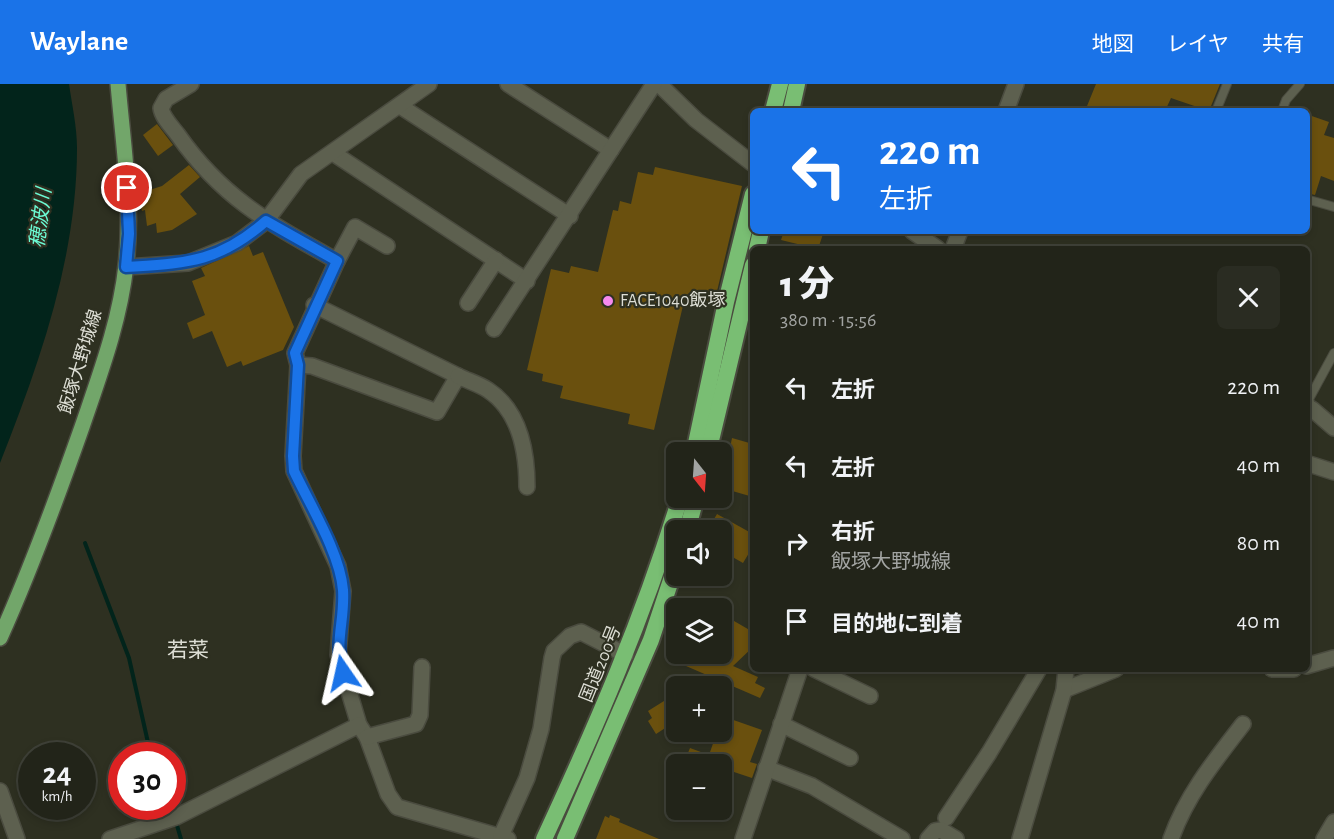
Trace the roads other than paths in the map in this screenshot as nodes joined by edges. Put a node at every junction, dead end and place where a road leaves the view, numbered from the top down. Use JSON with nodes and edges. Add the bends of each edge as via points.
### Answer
{"nodes":[{"id":1,"x":118,"y":84,"type":"edge"},
{"id":2,"x":191,"y":84,"type":"edge"},
{"id":3,"x":429,"y":84,"type":"edge"},
{"id":4,"x":508,"y":84,"type":"edge"},
{"id":5,"x":654,"y":84,"type":"edge"},
{"id":6,"x":659,"y":84,"type":"edge"},
{"id":7,"x":780,"y":84,"type":"edge"},
{"id":8,"x":797,"y":84,"type":"edge"},
{"id":9,"x":1016,"y":84,"type":"edge"},
{"id":10,"x":1227,"y":84,"type":"edge"},
{"id":11,"x":1300,"y":84,"type":"edge"},
{"id":12,"x":400,"y":106,"type":"junction"},
{"id":13,"x":774,"y":108,"type":"edge"},
{"id":14,"x":792,"y":108,"type":"edge"},
{"id":15,"x":1007,"y":108,"type":"edge"},
{"id":16,"x":1217,"y":108,"type":"edge"},
{"id":17,"x":1283,"y":108,"type":"edge"},
{"id":18,"x":611,"y":150,"type":"junction"},
{"id":19,"x":333,"y":153,"type":"junction"},
{"id":20,"x":750,"y":162,"type":"edge"},
{"id":21,"x":1310,"y":200,"type":"edge"},
{"id":22,"x":750,"y":206,"type":"edge"},
{"id":23,"x":1334,"y":207,"type":"edge"},
{"id":24,"x":570,"y":216,"type":"junction"},
{"id":25,"x":266,"y":221,"type":"junction"},
{"id":26,"x":916,"y":234,"type":"edge"},
{"id":27,"x":387,"y":246,"type":"dead end"},
{"id":28,"x":933,"y":246,"type":"edge"},
{"id":29,"x":496,"y":260,"type":"junction"},
{"id":30,"x":337,"y":261,"type":"junction"},
{"id":31,"x":126,"y":267,"type":"junction"},
{"id":32,"x":750,"y":278,"type":"edge"},
{"id":33,"x":527,"y":280,"type":"junction"},
{"id":34,"x":468,"y":303,"type":"dead end"},
{"id":35,"x":315,"y":305,"type":"junction"},
{"id":36,"x":494,"y":329,"type":"dead end"},
{"id":37,"x":1334,"y":353,"type":"edge"},
{"id":38,"x":298,"y":365,"type":"junction"},
{"id":39,"x":458,"y":376,"type":"junction"},
{"id":40,"x":1310,"y":397,"type":"edge"},
{"id":41,"x":1310,"y":402,"type":"edge"},
{"id":42,"x":1312,"y":409,"type":"joint"},
{"id":43,"x":1334,"y":428,"type":"edge"},
{"id":44,"x":696,"y":442,"type":"edge"},
{"id":45,"x":711,"y":442,"type":"edge"},
{"id":46,"x":1310,"y":464,"type":"edge"},
{"id":47,"x":1334,"y":472,"type":"edge"},
{"id":48,"x":527,"y":487,"type":"dead end"},
{"id":49,"x":677,"y":508,"type":"edge"},
{"id":50,"x":669,"y":586,"type":"edge"},
{"id":51,"x":0,"y":638,"type":"edge"},
{"id":52,"x":626,"y":655,"type":"junction"},
{"id":53,"x":1334,"y":658,"type":"edge"},
{"id":54,"x":1310,"y":665,"type":"edge"},
{"id":55,"x":422,"y":667,"type":"dead end"},
{"id":56,"x":799,"y":672,"type":"edge"},
{"id":57,"x":820,"y":672,"type":"edge"},
{"id":58,"x":1037,"y":672,"type":"edge"},
{"id":59,"x":1066,"y":672,"type":"edge"},
{"id":60,"x":1109,"y":672,"type":"edge"},
{"id":61,"x":1064,"y":690,"type":"junction"},
{"id":62,"x":870,"y":696,"type":"dead end"},
{"id":63,"x":782,"y":724,"type":"junction"},
{"id":64,"x":1243,"y":724,"type":"dead end"},
{"id":65,"x":363,"y":731,"type":"junction"},
{"id":66,"x":850,"y":758,"type":"dead end"},
{"id":67,"x":766,"y":768,"type":"junction"},
{"id":68,"x":0,"y":790,"type":"edge"},
{"id":69,"x":946,"y":818,"type":"dead end"},
{"id":70,"x":1334,"y":822,"type":"edge"},
{"id":71,"x":505,"y":837,"type":"edge"},
{"id":72,"x":17,"y":839,"type":"edge"},
{"id":73,"x":110,"y":839,"type":"edge"},
{"id":74,"x":544,"y":839,"type":"edge"},
{"id":75,"x":566,"y":839,"type":"edge"},
{"id":76,"x":743,"y":839,"type":"edge"},
{"id":77,"x":902,"y":839,"type":"edge"},
{"id":78,"x":928,"y":839,"type":"edge"},
{"id":79,"x":956,"y":839,"type":"edge"},
{"id":80,"x":1020,"y":839,"type":"edge"},
{"id":81,"x":1171,"y":839,"type":"edge"},
{"id":82,"x":1324,"y":839,"type":"edge"}],
"edges":[{"from":1,"to":31,"type":"main road","name":"飯塚大野城線","via":[[128,209]]},
{"from":2,"to":25,"type":"street","via":[[166,99],[162,112],[223,188]]},
{"from":3,"to":12,"type":"street"},
{"from":4,"to":18,"type":"street"},
{"from":5,"to":18,"type":"street"},
{"from":6,"to":20,"type":"street","via":[[696,120]]},
{"from":7,"to":13,"type":"highway"},
{"from":8,"to":14,"type":"highway"},
{"from":9,"to":15,"type":"street"},
{"from":10,"to":16,"type":"lane"},
{"from":11,"to":17,"type":"lane"},
{"from":12,"to":19,"type":"street"},
{"from":12,"to":24,"type":"street"},
{"from":18,"to":24,"type":"street"},
{"from":19,"to":25,"type":"street","via":[[301,174]]},
{"from":19,"to":29,"type":"street"},
{"from":21,"to":23,"type":"lane"},
{"from":22,"to":44,"type":"highway"},
{"from":24,"to":33,"type":"street"},
{"from":25,"to":30,"type":"street"},
{"from":25,"to":31,"type":"street","via":[[237,243],[201,260]]},
{"from":26,"to":28,"type":"street"},
{"from":27,"to":30,"type":"street","via":[[355,227]]},
{"from":29,"to":33,"type":"street"},
{"from":29,"to":34,"type":"street"},
{"from":30,"to":35,"type":"street"},
{"from":31,"to":51,"type":"main road","name":"飯塚大野城線","via":[[108,350],[61,487]]},
{"from":32,"to":45,"type":"highway"},
{"from":33,"to":36,"type":"street"},
{"from":35,"to":38,"type":"street","via":[[295,353]]},
{"from":35,"to":39,"type":"street"},
{"from":37,"to":40,"type":"lane"},
{"from":38,"to":39,"type":"street","via":[[312,366],[437,412]]},
{"from":38,"to":65,"type":"street","via":[[294,471],[338,566],[343,591],[338,655]]},
{"from":39,"to":48,"type":"street","via":[[488,390],[510,413],[527,462]]},
{"from":41,"to":42,"type":"lane"},
{"from":42,"to":43,"type":"street"},
{"from":46,"to":47,"type":"street"},
{"from":49,"to":52,"type":"highway","name":"国道200号"},
{"from":50,"to":75,"type":"highway","name":"国道200号","via":[[651,640]]},
{"from":52,"to":71,"type":"street","via":[[582,633],[570,636],[554,651],[541,729]]},
{"from":52,"to":74,"type":"highway","name":"国道200号"},
{"from":53,"to":54,"type":"street"},
{"from":55,"to":65,"type":"street","via":[[420,715],[416,724]]},
{"from":56,"to":63,"type":"street"},
{"from":57,"to":62,"type":"street"},
{"from":58,"to":69,"type":"street"},
{"from":59,"to":61,"type":"street"},
{"from":60,"to":61,"type":"street"},
{"from":61,"to":80,"type":"street"},
{"from":63,"to":66,"type":"street"},
{"from":63,"to":67,"type":"street"},
{"from":64,"to":81,"type":"street","via":[[1210,766],[1179,816]]},
{"from":65,"to":71,"type":"street","via":[[397,807]]},
{"from":65,"to":73,"type":"street","via":[[176,817]]},
{"from":67,"to":76,"type":"street"},
{"from":67,"to":77,"type":"street","via":[[812,786]]},
{"from":68,"to":72,"type":"street"},
{"from":70,"to":82,"type":"street"},
{"from":78,"to":79,"type":"street","via":[[934,831],[941,830]]}]}
